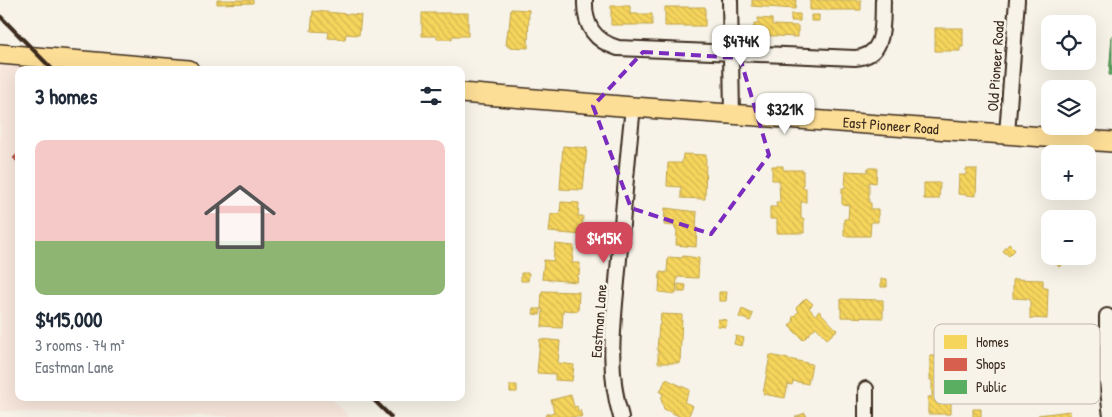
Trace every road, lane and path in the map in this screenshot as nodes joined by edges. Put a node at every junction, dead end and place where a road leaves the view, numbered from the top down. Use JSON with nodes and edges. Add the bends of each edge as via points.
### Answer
{"nodes":[{"id":1,"x":586,"y":0,"type":"edge"},
{"id":2,"x":730,"y":0,"type":"edge"},
{"id":3,"x":883,"y":0,"type":"edge"},
{"id":4,"x":1018,"y":0,"type":"edge"},
{"id":5,"x":731,"y":53,"type":"junction"},
{"id":6,"x":0,"y":54,"type":"edge"},
{"id":7,"x":142,"y":66,"type":"edge"},
{"id":8,"x":465,"y":93,"type":"edge"},
{"id":9,"x":632,"y":107,"type":"junction"},
{"id":10,"x":732,"y":114,"type":"junction"},
{"id":11,"x":1007,"y":134,"type":"junction"},
{"id":12,"x":1112,"y":142,"type":"edge"},
{"id":13,"x":1107,"y":316,"type":"dead end"},
{"id":14,"x":866,"y":390,"type":"dead end"},
{"id":15,"x":621,"y":417,"type":"edge"},
{"id":16,"x":866,"y":417,"type":"edge"},
{"id":17,"x":1111,"y":417,"type":"edge"}],
"edges":[{"from":1,"to":5,"type":"street","via":[[590,28],[610,45]]},
{"from":2,"to":5,"type":"street"},
{"from":3,"to":5,"type":"street","via":[[880,42],[864,57]]},
{"from":4,"to":11,"type":"street","name":"Old Pioneer Road"},
{"from":5,"to":10,"type":"street"},
{"from":6,"to":7,"type":"main road"},
{"from":8,"to":9,"type":"main road","name":"East Pioneer Road"},
{"from":9,"to":10,"type":"main road","name":"East Pioneer Road"},
{"from":9,"to":15,"type":"street","name":"Eastman Lane","via":[[612,353],[614,388]]},
{"from":10,"to":11,"type":"main road","name":"East Pioneer Road"},
{"from":11,"to":12,"type":"main road","name":"East Pioneer Road"},
{"from":13,"to":17,"type":"street"},
{"from":14,"to":16,"type":"street"}]}
